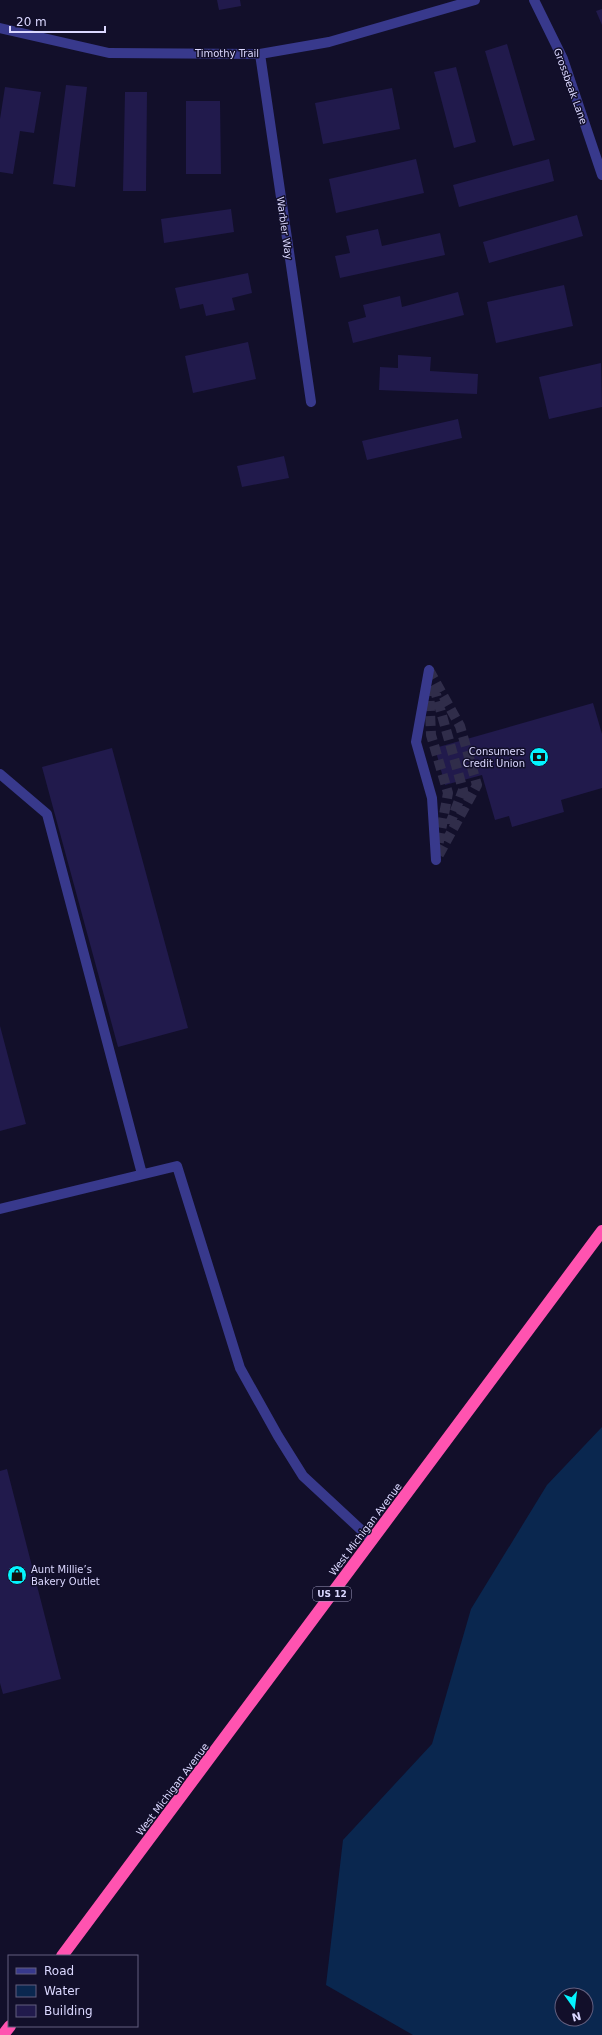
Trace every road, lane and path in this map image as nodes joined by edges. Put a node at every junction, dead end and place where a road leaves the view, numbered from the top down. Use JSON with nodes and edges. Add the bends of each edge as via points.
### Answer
{"nodes":[{"id":1,"x":475,"y":0,"type":"edge"},
{"id":2,"x":534,"y":0,"type":"edge"},
{"id":3,"x":0,"y":28,"type":"edge"},
{"id":4,"x":260,"y":54,"type":"junction"},
{"id":5,"x":602,"y":175,"type":"edge"},
{"id":6,"x":311,"y":402,"type":"dead end"},
{"id":7,"x":429,"y":670,"type":"dead end"},
{"id":8,"x":0,"y":774,"type":"edge"},
{"id":9,"x":436,"y":860,"type":"dead end"},
{"id":10,"x":142,"y":1174,"type":"junction"},
{"id":11,"x":0,"y":1209,"type":"edge"},
{"id":12,"x":602,"y":1231,"type":"edge"},
{"id":13,"x":372,"y":1540,"type":"junction"},
{"id":14,"x":63,"y":1955,"type":"edge"},
{"id":15,"x":9,"y":2027,"type":"edge"},
{"id":16,"x":3,"y":2035,"type":"edge"}],
"edges":[{"from":1,"to":4,"type":"street","name":"Timothy Trail","via":[[329,42]]},
{"from":2,"to":5,"type":"street","name":"Grossbeak Lane","via":[[563,59]]},
{"from":3,"to":4,"type":"street","name":"Timothy Trail","via":[[109,53]]},
{"from":4,"to":6,"type":"street","name":"Warbler Way"},
{"from":7,"to":9,"type":"street","via":[[416,742],[432,798]]},
{"from":8,"to":10,"type":"street","via":[[47,814]]},
{"from":10,"to":11,"type":"street"},
{"from":10,"to":13,"type":"street","via":[[177,1166],[240,1368],[303,1476]]},
{"from":12,"to":13,"type":"highway","name":"West Michigan Avenue","number":"US 12"},
{"from":13,"to":14,"type":"highway","name":"West Michigan Avenue","number":"US 12"},
{"from":15,"to":16,"type":"highway"}]}
